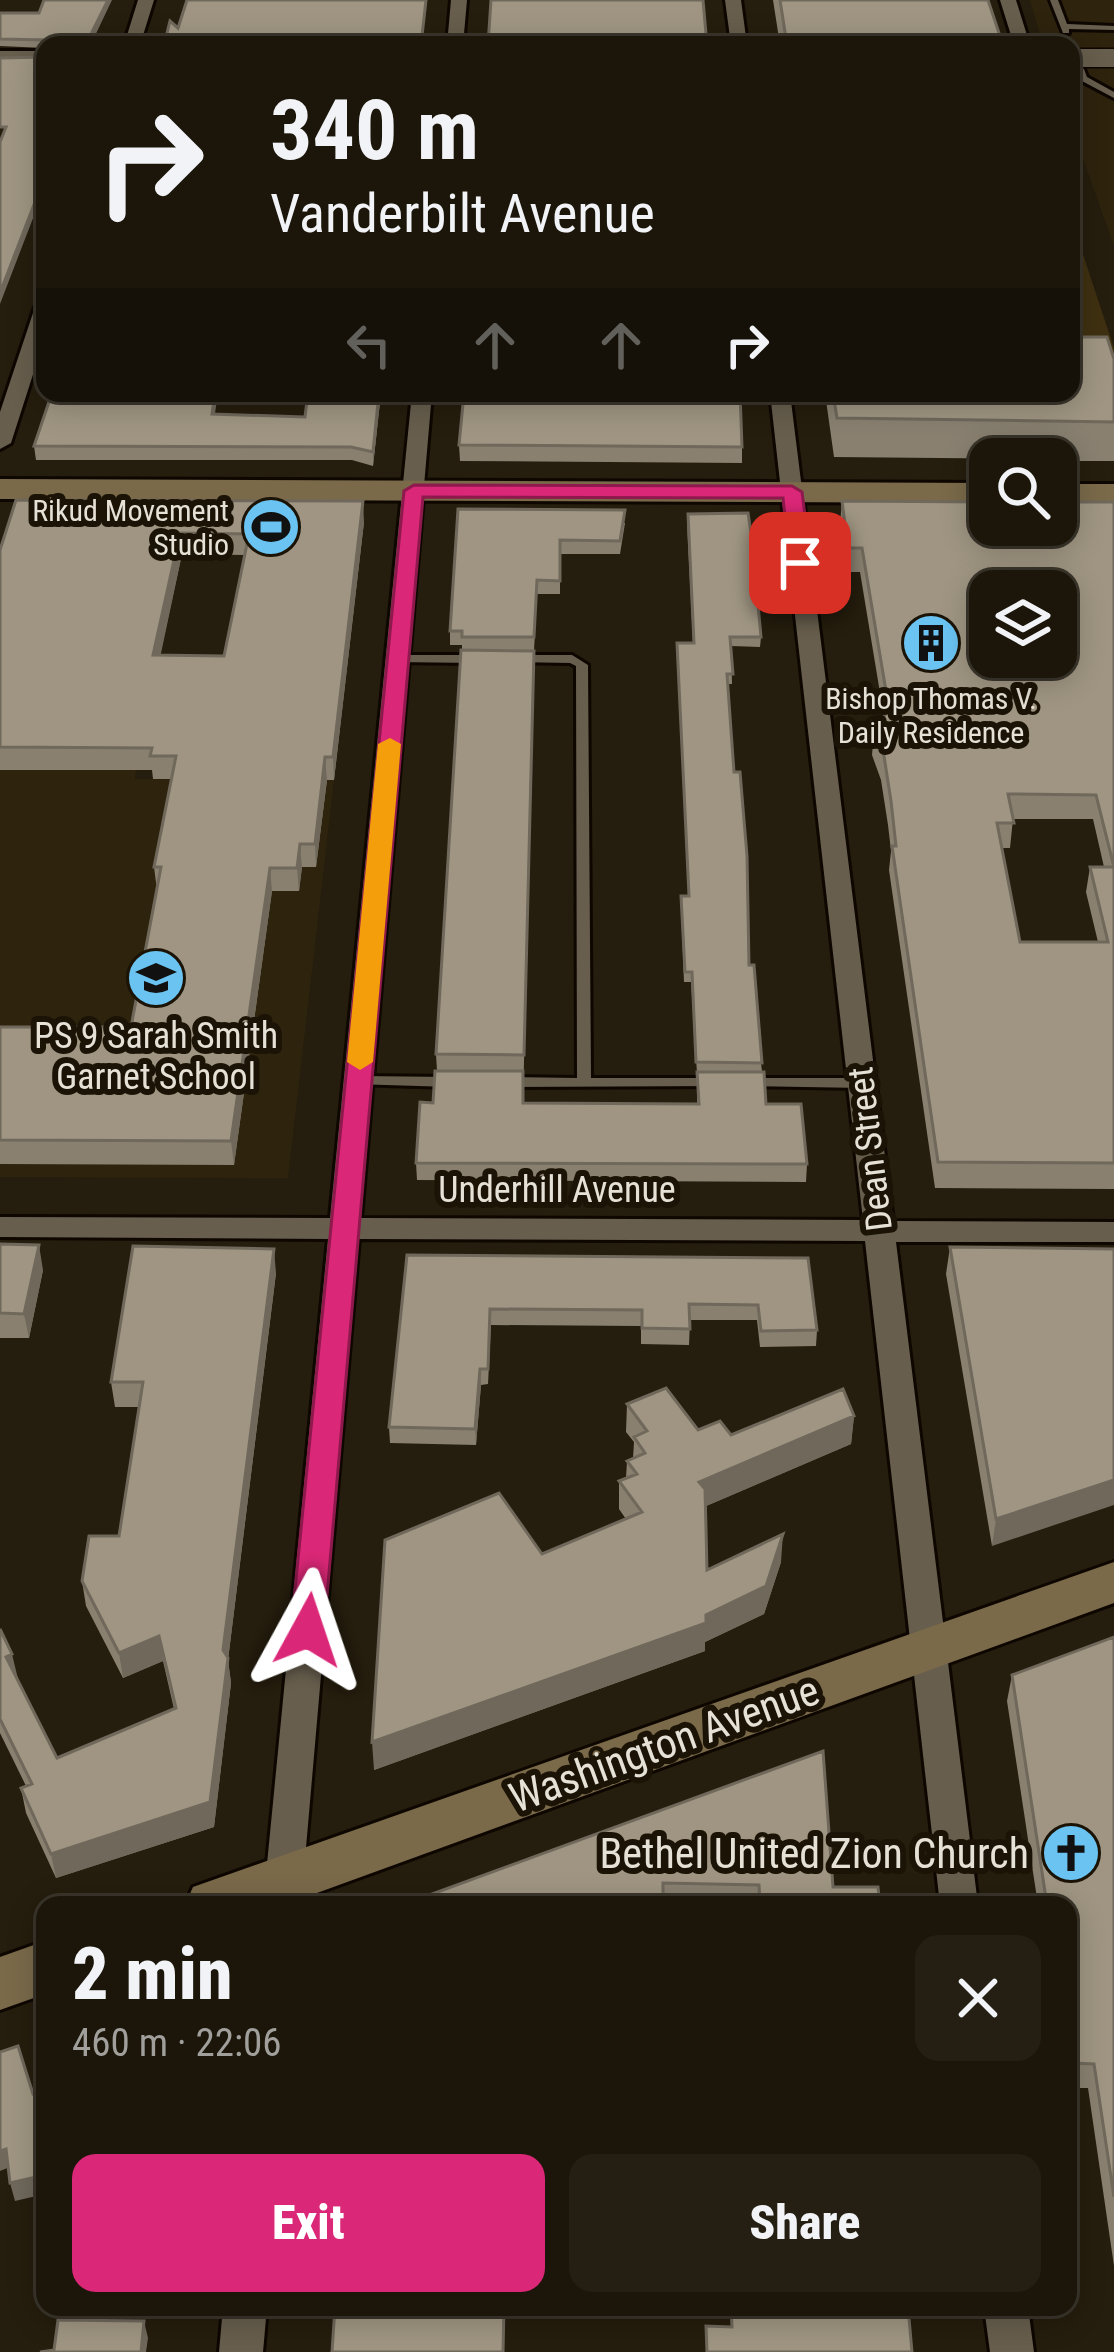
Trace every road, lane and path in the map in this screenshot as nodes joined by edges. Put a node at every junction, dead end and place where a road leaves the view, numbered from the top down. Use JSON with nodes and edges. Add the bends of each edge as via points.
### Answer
{"nodes":[{"id":1,"x":146,"y":0,"type":"edge"},
{"id":2,"x":459,"y":0,"type":"edge"},
{"id":3,"x":733,"y":0,"type":"edge"},
{"id":4,"x":1008,"y":0,"type":"edge"},
{"id":5,"x":1054,"y":0,"type":"edge"},
{"id":6,"x":1064,"y":26,"type":"junction"},
{"id":7,"x":1114,"y":28,"type":"edge"},
{"id":8,"x":135,"y":36,"type":"edge"},
{"id":9,"x":456,"y":36,"type":"edge"},
{"id":10,"x":738,"y":36,"type":"edge"},
{"id":11,"x":1019,"y":36,"type":"edge"},
{"id":12,"x":1068,"y":36,"type":"edge"},
{"id":13,"x":0,"y":56,"type":"edge"},
{"id":14,"x":36,"y":56,"type":"edge"},
{"id":15,"x":1080,"y":58,"type":"edge"},
{"id":16,"x":1114,"y":58,"type":"edge"},
{"id":17,"x":1080,"y":72,"type":"edge"},
{"id":18,"x":1114,"y":95,"type":"edge"},
{"id":19,"x":36,"y":334,"type":"edge"},
{"id":20,"x":421,"y":402,"type":"edge"},
{"id":21,"x":781,"y":402,"type":"edge"},
{"id":22,"x":0,"y":442,"type":"edge"},
{"id":23,"x":0,"y":489,"type":"edge"},
{"id":24,"x":414,"y":491,"type":"junction"},
{"id":25,"x":792,"y":492,"type":"junction"},
{"id":26,"x":969,"y":494,"type":"edge"},
{"id":27,"x":1077,"y":494,"type":"edge"},
{"id":28,"x":1114,"y":494,"type":"edge"},
{"id":29,"x":398,"y":658,"type":"junction"},
{"id":30,"x":487,"y":659,"type":"edge"},
{"id":31,"x":508,"y":659,"type":"edge"},
{"id":32,"x":358,"y":1081,"type":"junction"},
{"id":33,"x":464,"y":1082,"type":"edge"},
{"id":34,"x":488,"y":1082,"type":"edge"},
{"id":35,"x":584,"y":1082,"type":"junction"},
{"id":36,"x":862,"y":1083,"type":"junction"},
{"id":37,"x":0,"y":1227,"type":"edge"},
{"id":38,"x":344,"y":1228,"type":"junction"},
{"id":39,"x":879,"y":1231,"type":"junction"},
{"id":40,"x":1114,"y":1232,"type":"edge"},
{"id":41,"x":1114,"y":1582,"type":"edge"},
{"id":42,"x":929,"y":1649,"type":"junction"},
{"id":43,"x":284,"y":1892,"type":"edge"},
{"id":44,"x":958,"y":1896,"type":"edge"},
{"id":45,"x":36,"y":1970,"type":"edge"},
{"id":46,"x":0,"y":1984,"type":"edge"},
{"id":47,"x":244,"y":2316,"type":"edge"},
{"id":48,"x":1007,"y":2316,"type":"edge"},
{"id":49,"x":241,"y":2352,"type":"edge"},
{"id":50,"x":1012,"y":2352,"type":"edge"}],
"edges":[{"from":1,"to":8,"type":"street"},
{"from":2,"to":9,"type":"street"},
{"from":3,"to":10,"type":"street"},
{"from":4,"to":11,"type":"street"},
{"from":5,"to":6,"type":"lane"},
{"from":6,"to":7,"type":"lane"},
{"from":6,"to":12,"type":"lane"},
{"from":13,"to":14,"type":"street"},
{"from":15,"to":16,"type":"street","bridge":true},
{"from":17,"to":18,"type":"lane"},
{"from":19,"to":22,"type":"street"},
{"from":20,"to":24,"type":"street"},
{"from":21,"to":25,"type":"street","name":"Dean Street"},
{"from":23,"to":24,"type":"main road"},
{"from":24,"to":25,"type":"main road"},
{"from":24,"to":29,"type":"street"},
{"from":25,"to":26,"type":"main road"},
{"from":25,"to":36,"type":"street","name":"Dean Street"},
{"from":27,"to":28,"type":"main road"},
{"from":29,"to":30,"type":"lane"},
{"from":29,"to":32,"type":"street"},
{"from":31,"to":35,"type":"lane","via":[[582,665]]},
{"from":32,"to":33,"type":"lane"},
{"from":32,"to":38,"type":"street"},
{"from":34,"to":35,"type":"lane"},
{"from":35,"to":36,"type":"lane"},
{"from":36,"to":39,"type":"street","name":"Dean Street"},
{"from":37,"to":38,"type":"street","name":"Underhill Avenue"},
{"from":38,"to":39,"type":"street","name":"Underhill Avenue"},
{"from":38,"to":43,"type":"street"},
{"from":39,"to":40,"type":"street","name":"Underhill Avenue"},
{"from":39,"to":42,"type":"street","name":"Dean Street"},
{"from":41,"to":42,"type":"main road","name":"Washington Avenue"},
{"from":42,"to":43,"type":"main road","name":"Washington Avenue"},
{"from":42,"to":44,"type":"street","name":"Dean Street"},
{"from":45,"to":46,"type":"main road"},
{"from":47,"to":49,"type":"street"},
{"from":48,"to":50,"type":"street"}]}
